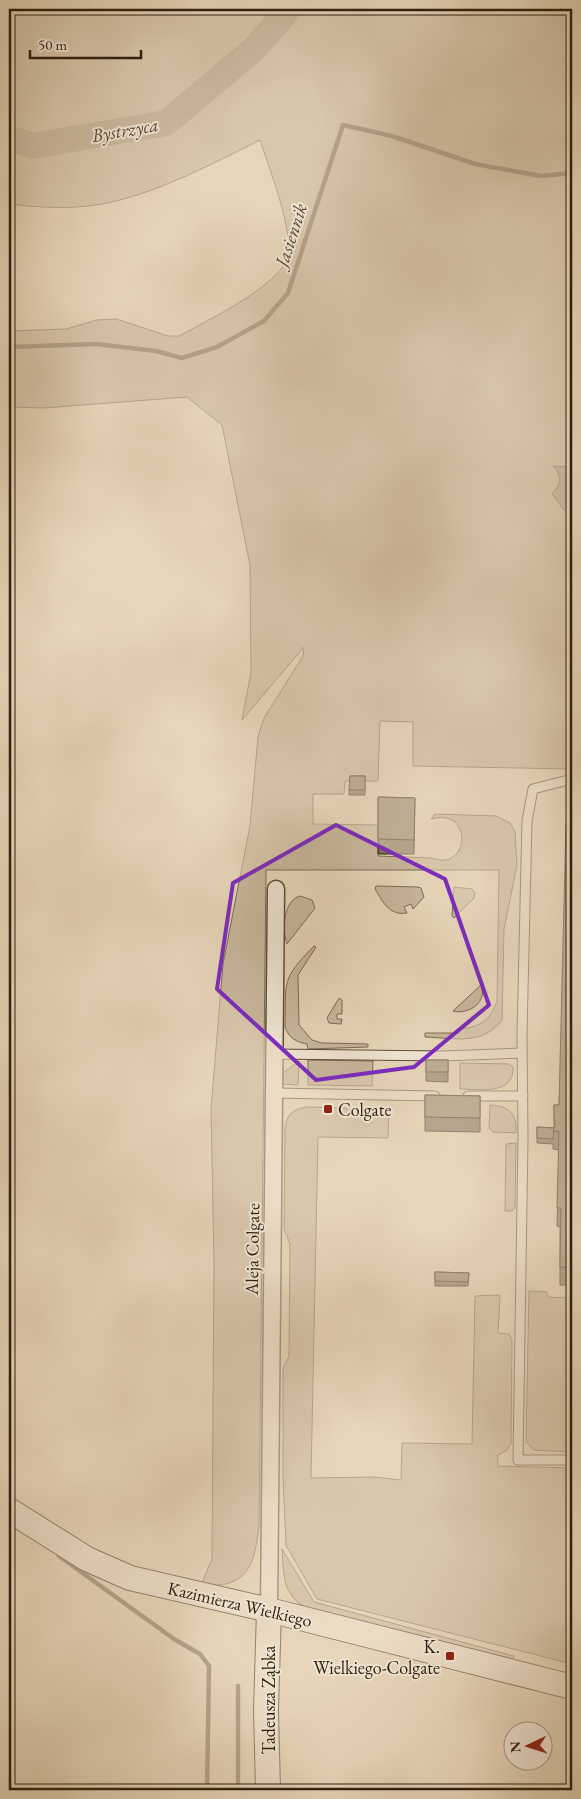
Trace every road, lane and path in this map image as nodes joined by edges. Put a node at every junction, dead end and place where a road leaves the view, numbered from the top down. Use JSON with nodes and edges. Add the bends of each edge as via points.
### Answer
{"nodes":[{"id":1,"x":572,"y":779,"type":"edge"},
{"id":2,"x":276,"y":888,"type":"dead end"},
{"id":3,"x":522,"y":1053,"type":"junction"},
{"id":4,"x":274,"y":1054,"type":"junction"},
{"id":5,"x":274,"y":1093,"type":"junction"},
{"id":6,"x":442,"y":1096,"type":"edge"},
{"id":7,"x":460,"y":1096,"type":"edge"},
{"id":8,"x":523,"y":1096,"type":"junction"},
{"id":9,"x":572,"y":1460,"type":"edge"},
{"id":10,"x":9,"y":1510,"type":"edge"},
{"id":11,"x":269,"y":1610,"type":"junction"},
{"id":12,"x":572,"y":1686,"type":"edge"},
{"id":13,"x":268,"y":1790,"type":"edge"}],
"edges":[{"from":1,"to":3,"type":"lane","via":[[533,789],[527,821]]},
{"from":2,"to":4,"type":"street","name":"Aleja Colgate"},
{"from":3,"to":4,"type":"lane","via":[[443,1056]]},
{"from":3,"to":8,"type":"lane"},
{"from":4,"to":5,"type":"street","name":"Aleja Colgate"},
{"from":5,"to":6,"type":"lane"},
{"from":5,"to":11,"type":"street","name":"Aleja Colgate"},
{"from":7,"to":8,"type":"lane"},
{"from":8,"to":9,"type":"lane","via":[[518,1460]]},
{"from":10,"to":11,"type":"street","name":"Kazimierza Wielkiego","via":[[87,1559],[130,1578]]},
{"from":11,"to":12,"type":"street","name":"Kazimierza Wielkiego"},
{"from":11,"to":13,"type":"street","name":"Tadeusza Ząbka"}]}
